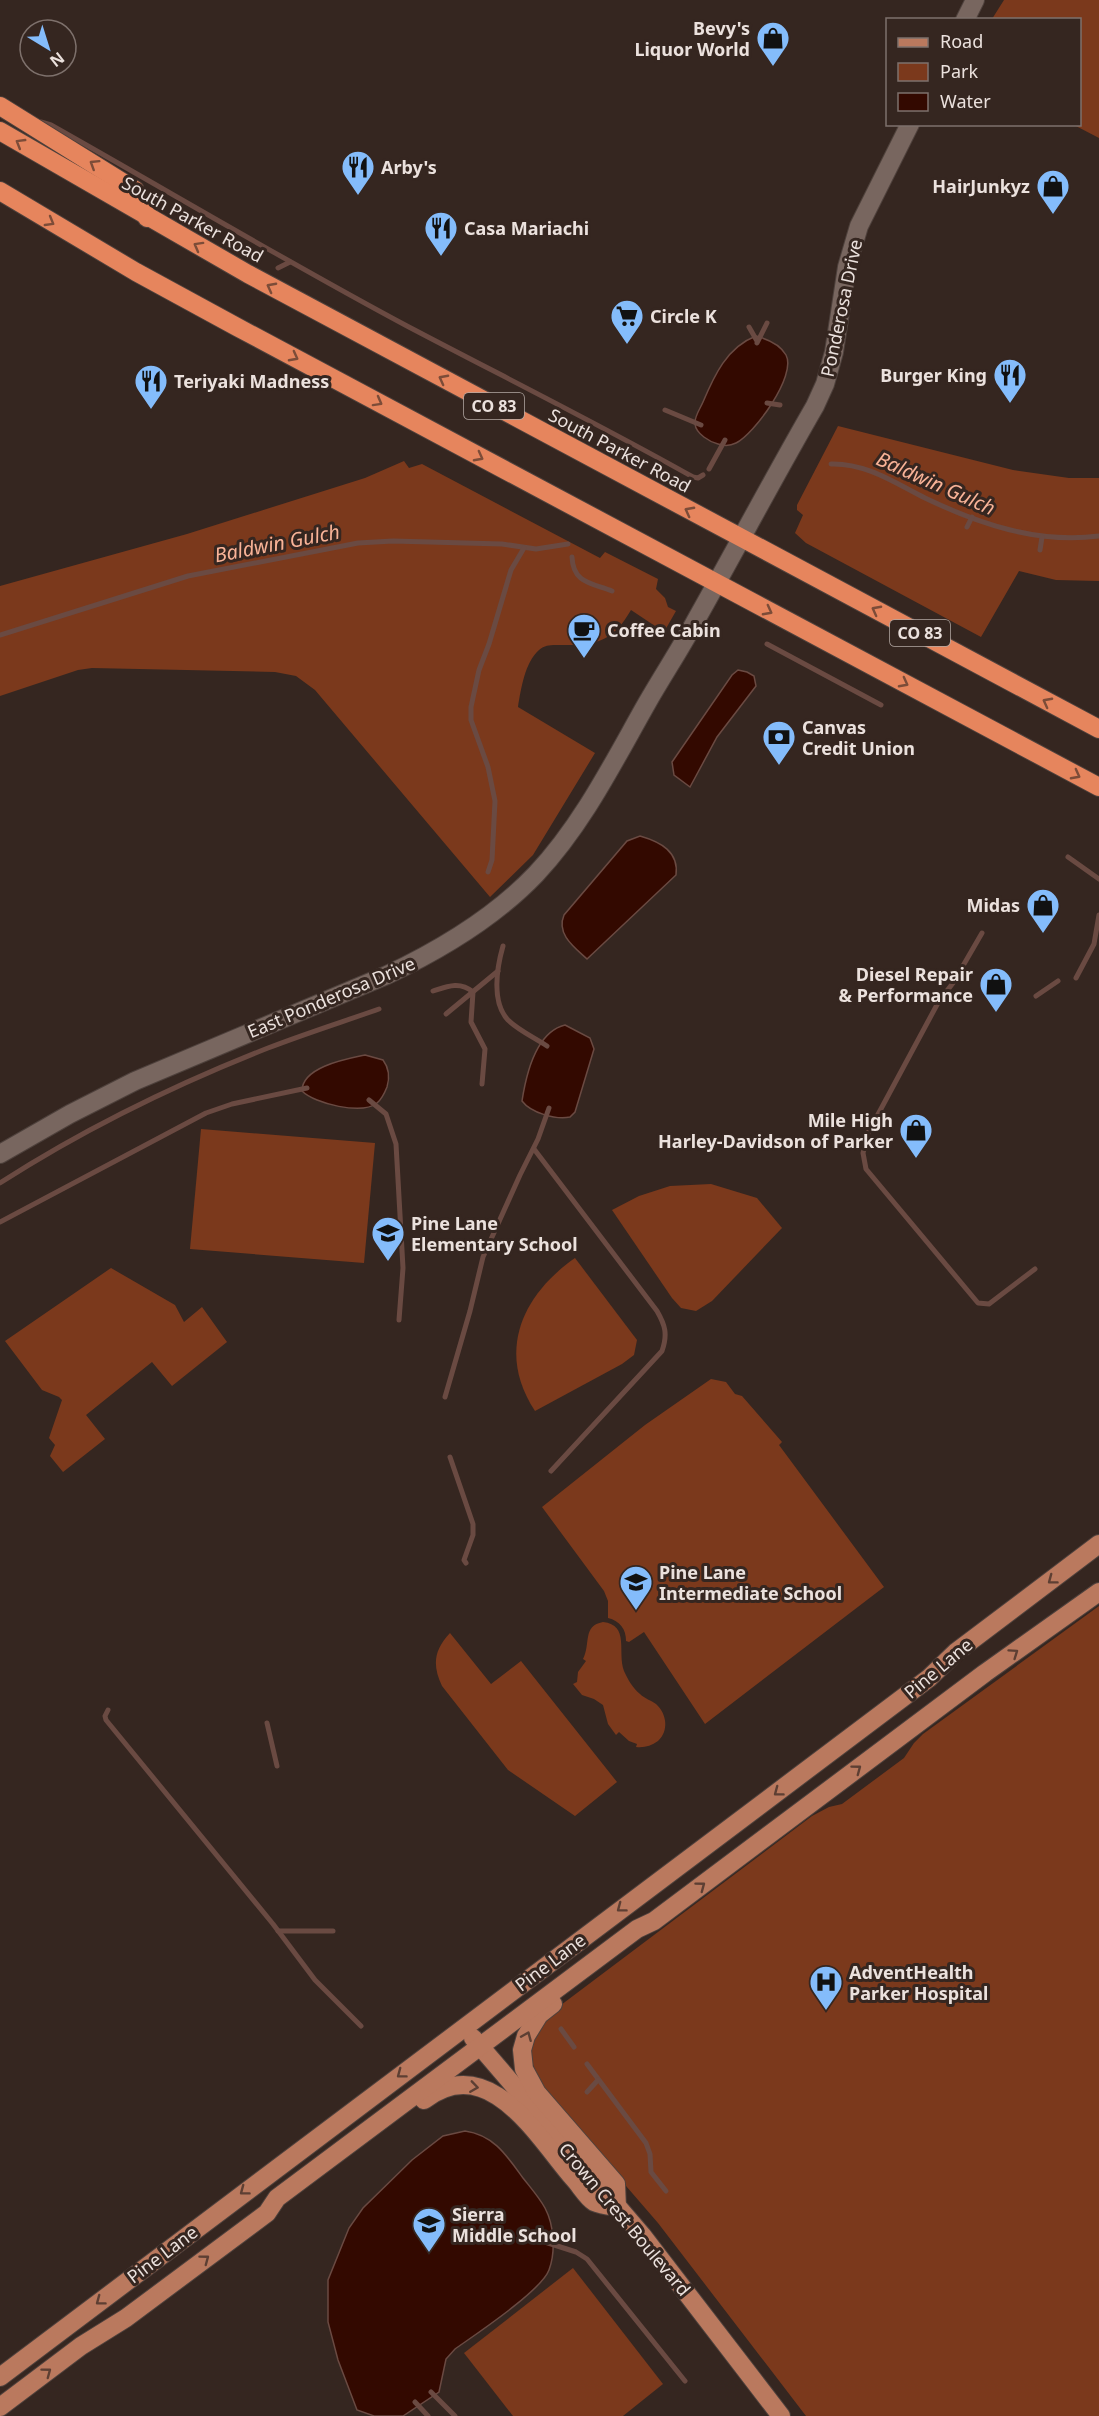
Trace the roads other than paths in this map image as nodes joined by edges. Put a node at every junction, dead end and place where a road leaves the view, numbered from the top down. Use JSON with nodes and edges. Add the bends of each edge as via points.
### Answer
{"nodes":[{"id":1,"x":975,"y":0,"type":"edge"},
{"id":2,"x":966,"y":18,"type":"edge"},
{"id":3,"x":0,"y":106,"type":"edge"},
{"id":4,"x":909,"y":126,"type":"edge"},
{"id":5,"x":0,"y":131,"type":"edge"},
{"id":6,"x":0,"y":191,"type":"edge"},
{"id":7,"x":147,"y":218,"type":"junction"},
{"id":8,"x":741,"y":539,"type":"junction"},
{"id":9,"x":716,"y":583,"type":"junction"},
{"id":10,"x":1099,"y":729,"type":"edge"},
{"id":11,"x":1099,"y":787,"type":"edge"},
{"id":12,"x":0,"y":1154,"type":"edge"},
{"id":13,"x":1099,"y":1544,"type":"edge"},
{"id":14,"x":1099,"y":1592,"type":"edge"},
{"id":15,"x":654,"y":1921,"type":"junction"},
{"id":16,"x":464,"y":2027,"type":"junction"},
{"id":17,"x":480,"y":2046,"type":"junction"},
{"id":18,"x":617,"y":2207,"type":"junction"},
{"id":19,"x":267,"y":2213,"type":"junction"},
{"id":20,"x":0,"y":2377,"type":"edge"},
{"id":21,"x":0,"y":2407,"type":"edge"},
{"id":22,"x":781,"y":2416,"type":"edge"}],
"edges":[{"from":1,"to":2,"type":"street"},
{"from":7,"to":3,"type":"highway","one_way":true,"via":[[135,190]]},
{"from":4,"to":8,"type":"street","name":"Ponderosa Drive","via":[[856,234],[847,267],[837,341],[825,384]]},
{"from":7,"to":5,"type":"highway","name":"South Parker Road","number":"CO 83","one_way":true},
{"from":6,"to":9,"type":"highway","number":"CO 83","one_way":true,"via":[[156,283]]},
{"from":8,"to":7,"type":"highway","name":"South Parker Road","number":"CO 83","one_way":true},
{"from":8,"to":9,"type":"street","name":"Ponderosa Drive"},
{"from":10,"to":8,"type":"highway","name":"South Parker Road","number":"CO 83","one_way":true},
{"from":9,"to":11,"type":"highway","number":"CO 83","one_way":true},
{"from":9,"to":12,"type":"street","name":"East Ponderosa Drive","via":[[602,781],[552,856],[512,896],[454,938],[405,966],[135,1081]]},
{"from":13,"to":16,"type":"main road","name":"Pine Lane","one_way":true,"via":[[956,1652],[929,1678]]},
{"from":15,"to":14,"type":"main road","name":"Pine Lane","one_way":true},
{"from":15,"to":17,"type":"main road","name":"Pine Lane","via":[[637,1929]]},
{"from":18,"to":15,"type":"main road","one_way":true,"via":[[616,2184],[533,2088],[522,2063],[522,2050],[539,2015],[643,1936]]},
{"from":16,"to":17,"type":"main road","name":"Crown Crest Boulevard"},
{"from":16,"to":20,"type":"main road","name":"Pine Lane","one_way":true},
{"from":17,"to":18,"type":"main road","name":"Crown Crest Boulevard"},
{"from":17,"to":19,"type":"main road","name":"Pine Lane","via":[[278,2198]]},
{"from":19,"to":18,"type":"main road","one_way":true,"via":[[284,2206],[431,2095],[462,2085],[481,2087],[503,2098],[594,2202]]},
{"from":18,"to":22,"type":"main road","name":"Crown Crest Boulevard"},
{"from":21,"to":19,"type":"main road","name":"Pine Lane","one_way":true}]}
